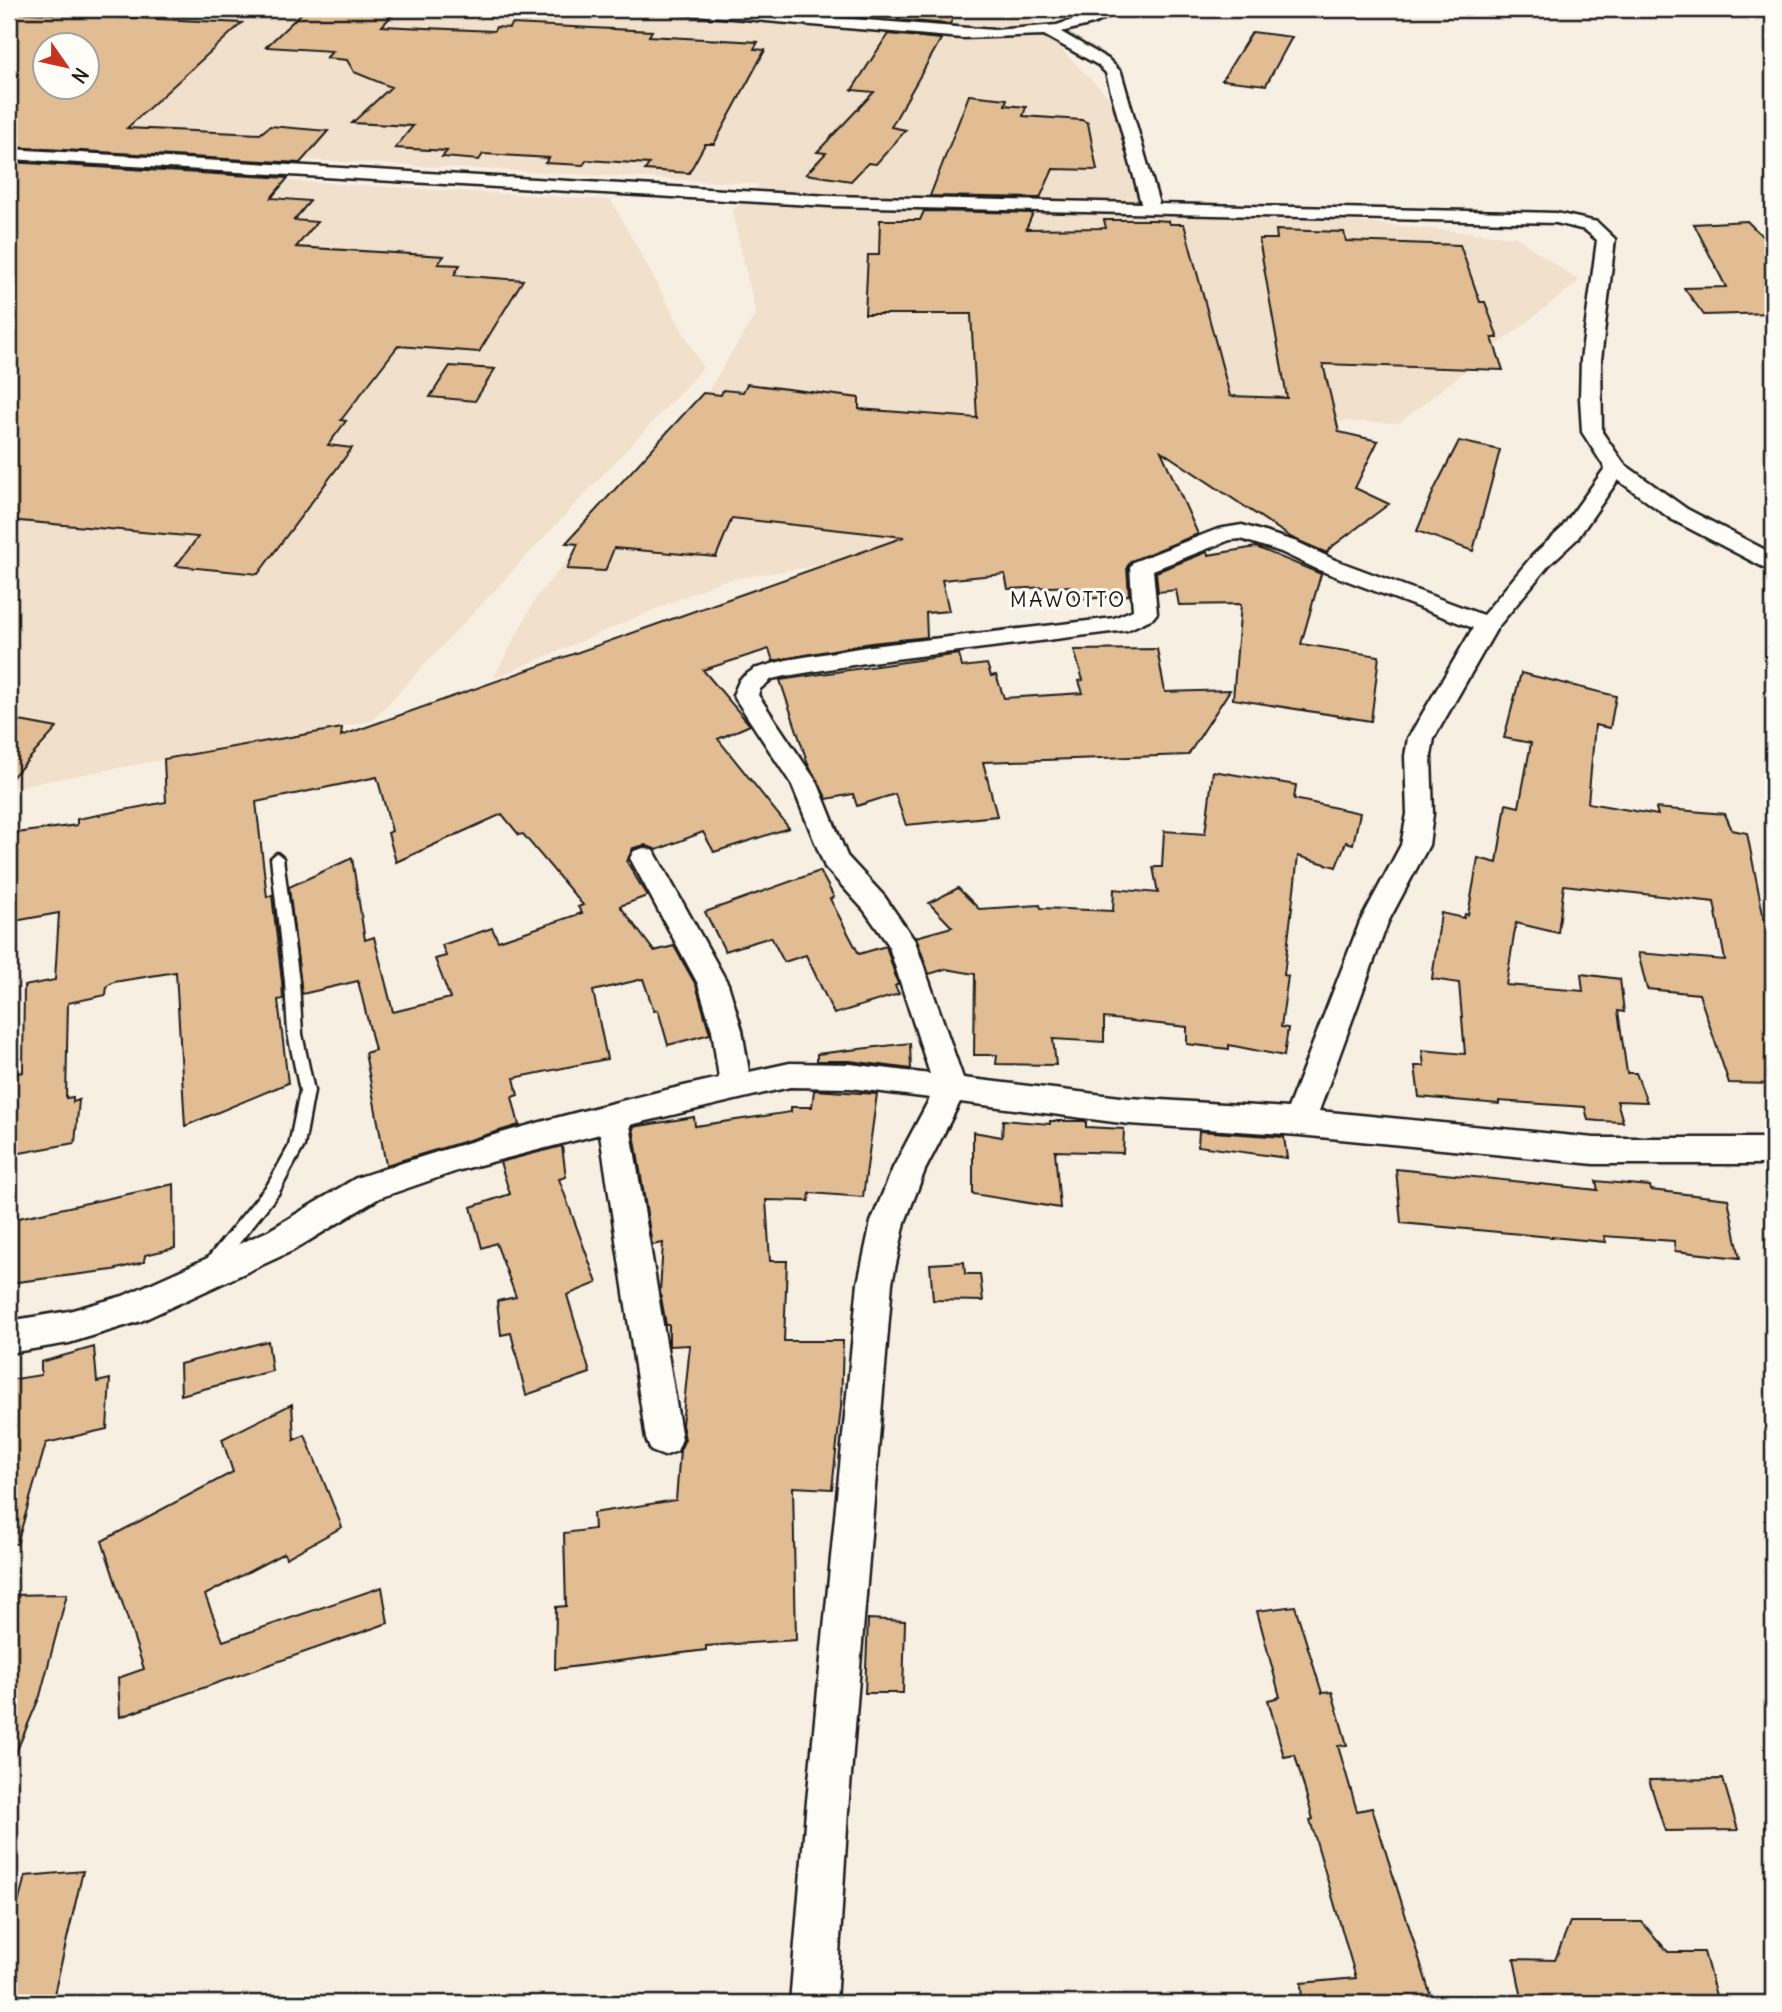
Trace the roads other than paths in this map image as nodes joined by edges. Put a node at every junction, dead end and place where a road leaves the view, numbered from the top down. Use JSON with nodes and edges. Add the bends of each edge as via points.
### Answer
{"nodes":[{"id":1,"x":673,"y":9,"type":"edge"},
{"id":2,"x":1118,"y":9,"type":"edge"},
{"id":3,"x":1048,"y":31,"type":"junction"},
{"id":4,"x":9,"y":155,"type":"edge"},
{"id":5,"x":1151,"y":207,"type":"junction"},
{"id":6,"x":1616,"y":468,"type":"junction"},
{"id":7,"x":1773,"y":563,"type":"edge"},
{"id":8,"x":1487,"y":625,"type":"junction"},
{"id":9,"x":277,"y":858,"type":"dead end"},
{"id":10,"x":644,"y":858,"type":"dead end"},
{"id":11,"x":736,"y":1087,"type":"junction"},
{"id":12,"x":951,"y":1089,"type":"junction"},
{"id":13,"x":614,"y":1118,"type":"junction"},
{"id":14,"x":1299,"y":1122,"type":"junction"},
{"id":15,"x":1773,"y":1151,"type":"edge"},
{"id":16,"x":200,"y":1279,"type":"junction"},
{"id":17,"x":9,"y":1337,"type":"edge"},
{"id":18,"x":664,"y":1438,"type":"dead end"},
{"id":19,"x":813,"y":2003,"type":"edge"}],
"edges":[{"from":1,"to":3,"type":"street","via":[[963,32]]},
{"from":2,"to":3,"type":"street","via":[[1096,20]]},
{"from":3,"to":5,"type":"street","via":[[1113,72]]},
{"from":4,"to":5,"type":"street","via":[[830,201]]},
{"from":5,"to":6,"type":"street","via":[[1556,218],[1591,226],[1606,239],[1591,360],[1592,432]]},
{"from":6,"to":7,"type":"street","via":[[1679,514]]},
{"from":6,"to":8,"type":"street","via":[[1569,534]]},
{"from":8,"to":12,"type":"street","via":[[1242,532],[1141,567],[1145,612],[1119,625],[871,654],[764,674],[750,685],[745,695],[805,784],[835,860],[901,941]]},
{"from":8,"to":14,"type":"street","via":[[1421,738],[1415,845],[1374,922]]},
{"from":9,"to":16,"type":"lane","via":[[295,1034],[307,1091],[296,1146],[273,1189]]},
{"from":10,"to":11,"type":"street","via":[[713,985],[727,1030]]},
{"from":11,"to":12,"type":"street","via":[[790,1075],[850,1076]]},
{"from":11,"to":13,"type":"street"},
{"from":12,"to":14,"type":"street","via":[[1129,1111]]},
{"from":12,"to":19,"type":"street","via":[[909,1168],[888,1222],[874,1283]]},
{"from":13,"to":16,"type":"street","via":[[460,1157],[368,1188],[280,1241]]},
{"from":13,"to":18,"type":"street"},
{"from":14,"to":15,"type":"street","via":[[1594,1150]]},
{"from":16,"to":17,"type":"street","via":[[129,1310]]}]}
